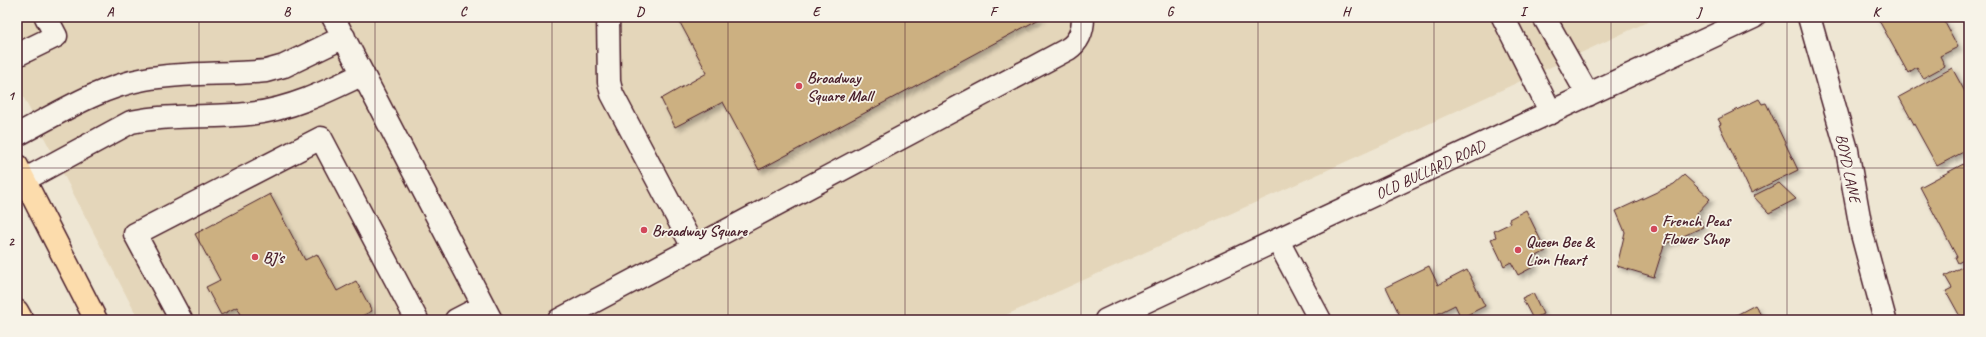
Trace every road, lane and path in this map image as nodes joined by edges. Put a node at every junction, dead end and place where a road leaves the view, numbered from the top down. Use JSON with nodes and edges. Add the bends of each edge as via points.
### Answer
{"nodes":[{"id":1,"x":46,"y":17,"type":"edge"},
{"id":2,"x":333,"y":17,"type":"edge"},
{"id":3,"x":608,"y":17,"type":"edge"},
{"id":4,"x":1083,"y":17,"type":"edge"},
{"id":5,"x":1503,"y":17,"type":"edge"},
{"id":6,"x":1544,"y":17,"type":"edge"},
{"id":7,"x":1754,"y":17,"type":"edge"},
{"id":8,"x":1809,"y":17,"type":"edge"},
{"id":9,"x":344,"y":37,"type":"junction"},
{"id":10,"x":17,"y":55,"type":"edge"},
{"id":11,"x":363,"y":74,"type":"junction"},
{"id":12,"x":1588,"y":95,"type":"junction"},
{"id":13,"x":1551,"y":113,"type":"junction"},
{"id":14,"x":17,"y":135,"type":"edge"},
{"id":15,"x":20,"y":173,"type":"edge"},
{"id":16,"x":1278,"y":241,"type":"junction"},
{"id":17,"x":694,"y":249,"type":"junction"},
{"id":18,"x":17,"y":312,"type":"edge"},
{"id":19,"x":487,"y":313,"type":"edge"},
{"id":20,"x":584,"y":314,"type":"edge"},
{"id":21,"x":22,"y":320,"type":"edge"},
{"id":22,"x":96,"y":320,"type":"edge"},
{"id":23,"x":181,"y":320,"type":"edge"},
{"id":24,"x":417,"y":320,"type":"edge"},
{"id":25,"x":456,"y":320,"type":"edge"},
{"id":26,"x":560,"y":320,"type":"edge"},
{"id":27,"x":1106,"y":320,"type":"edge"},
{"id":28,"x":1320,"y":320,"type":"edge"},
{"id":29,"x":1885,"y":320,"type":"edge"}],
"edges":[{"from":1,"to":10,"type":"street","via":[[56,36]]},
{"from":2,"to":9,"type":"street"},
{"from":3,"to":17,"type":"street","via":[[609,82],[612,94]]},
{"from":4,"to":17,"type":"street","via":[[1078,39],[1068,49]]},
{"from":5,"to":13,"type":"street"},
{"from":6,"to":12,"type":"street"},
{"from":7,"to":12,"type":"street","name":"OLD BULLARD ROAD"},
{"from":8,"to":29,"type":"street","name":"BOYD LANE","via":[[1847,150],[1862,234]]},
{"from":9,"to":11,"type":"street"},
{"from":9,"to":14,"type":"street","via":[[284,66],[266,71],[144,79],[119,86],[98,93]]},
{"from":11,"to":15,"type":"street","via":[[309,100],[266,111],[149,118],[132,122]]},
{"from":11,"to":19,"type":"street"},
{"from":12,"to":13,"type":"street","name":"OLD BULLARD ROAD"},
{"from":13,"to":16,"type":"street","name":"OLD BULLARD ROAD"},
{"from":15,"to":22,"type":"highway"},
{"from":16,"to":27,"type":"street","name":"OLD BULLARD ROAD"},
{"from":16,"to":28,"type":"street"},
{"from":17,"to":20,"type":"street"},
{"from":18,"to":21,"type":"highway"},
{"from":19,"to":25,"type":"street"},
{"from":20,"to":26,"type":"street"},
{"from":23,"to":24,"type":"street","via":[[135,234],[321,138]]}]}
